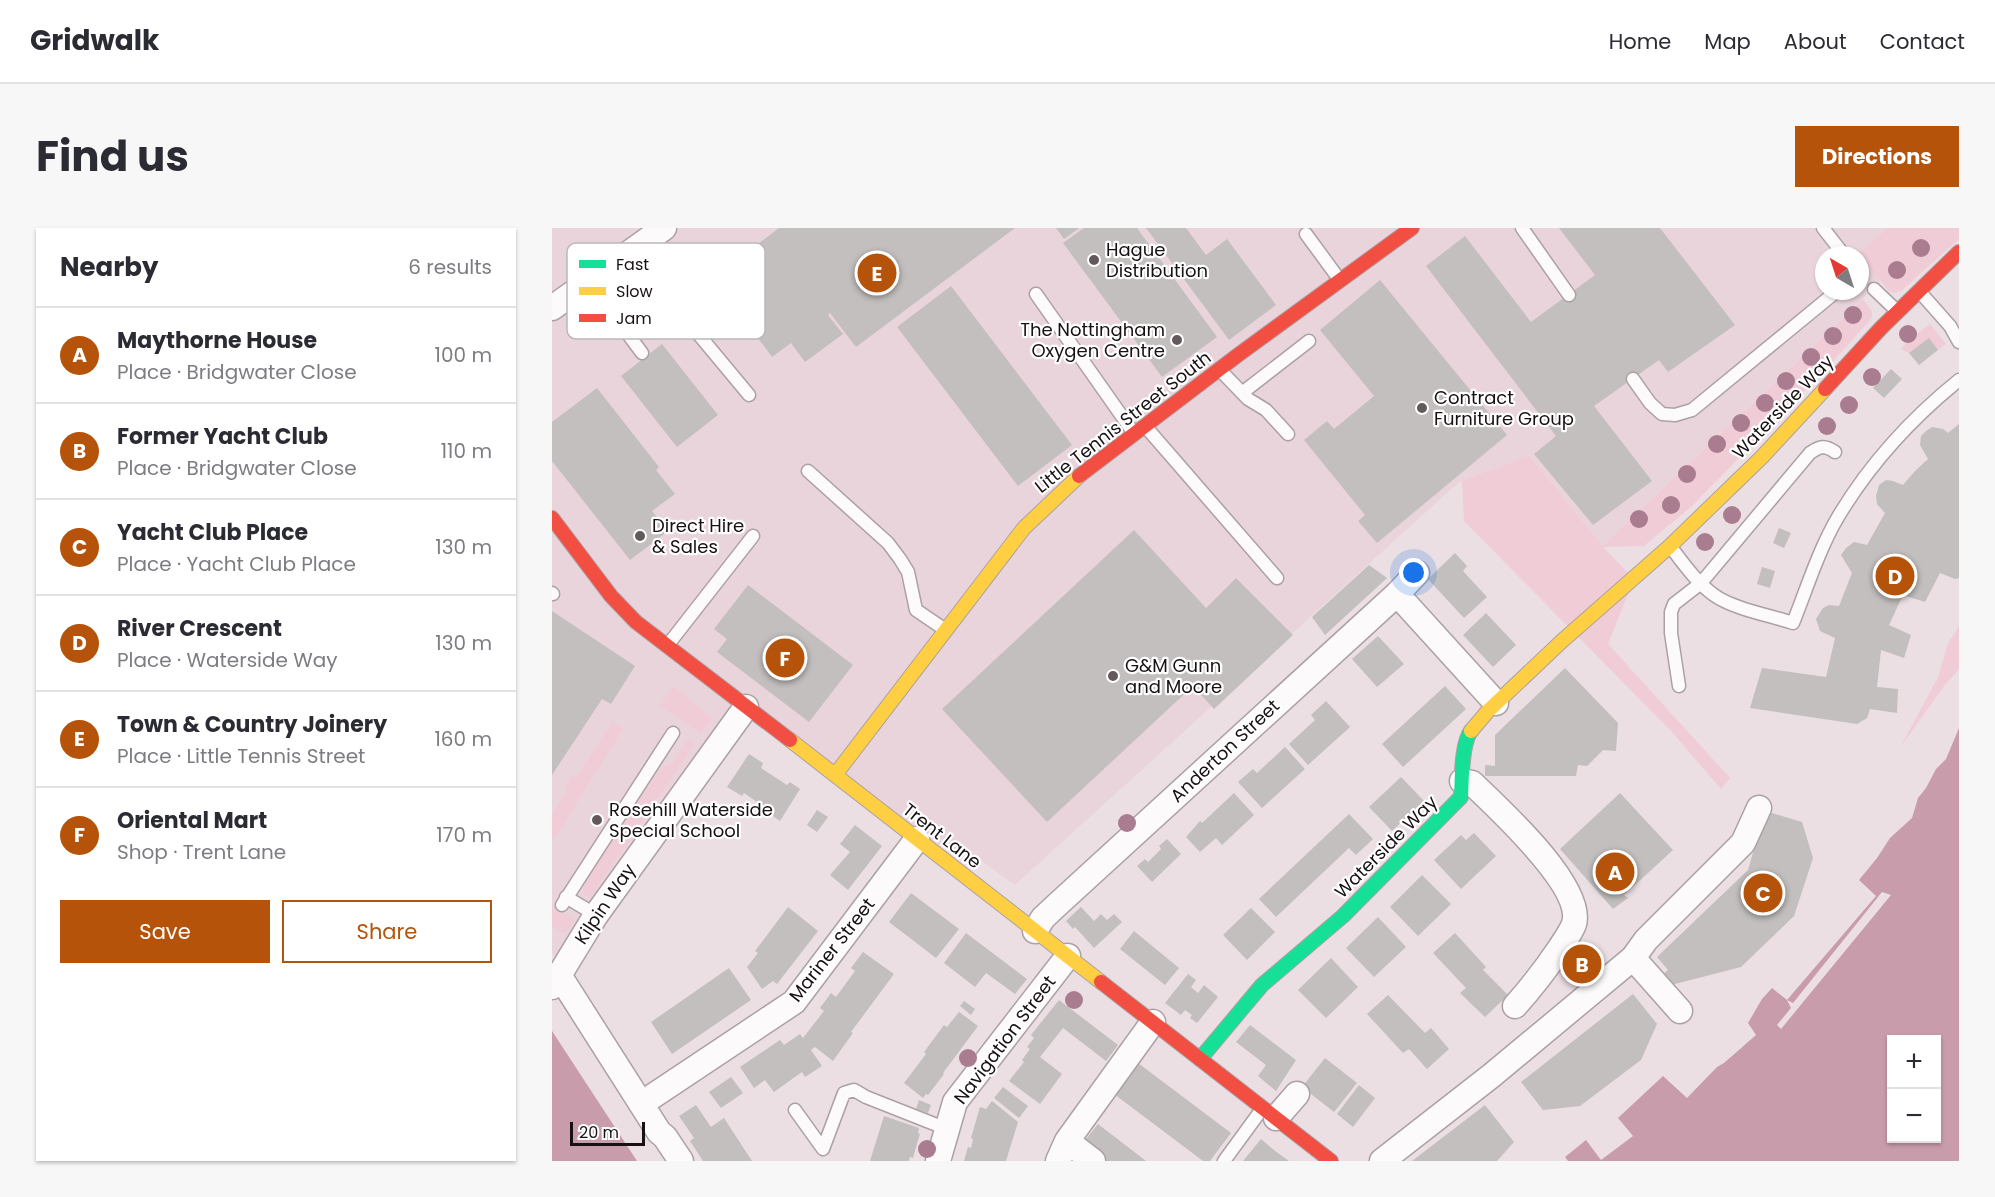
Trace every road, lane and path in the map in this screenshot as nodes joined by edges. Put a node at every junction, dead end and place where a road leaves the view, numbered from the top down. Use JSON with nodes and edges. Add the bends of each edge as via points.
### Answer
{"nodes":[{"id":1,"x":664,"y":228,"type":"edge"},
{"id":2,"x":1412,"y":228,"type":"edge"},
{"id":3,"x":1522,"y":228,"type":"edge"},
{"id":4,"x":1823,"y":228,"type":"edge"},
{"id":5,"x":1306,"y":234,"type":"dead end"},
{"id":6,"x":643,"y":243,"type":"edge"},
{"id":7,"x":1837,"y":246,"type":"edge"},
{"id":8,"x":1959,"y":252,"type":"edge"},
{"id":9,"x":1340,"y":280,"type":"junction"},
{"id":10,"x":1874,"y":289,"type":"dead end"},
{"id":11,"x":1918,"y":290,"type":"junction"},
{"id":12,"x":1036,"y":294,"type":"dead end"},
{"id":13,"x":1569,"y":295,"type":"dead end"},
{"id":14,"x":567,"y":297,"type":"edge"},
{"id":15,"x":1826,"y":300,"type":"edge"},
{"id":16,"x":552,"y":308,"type":"edge"},
{"id":17,"x":1898,"y":312,"type":"junction"},
{"id":18,"x":632,"y":339,"type":"edge"},
{"id":19,"x":702,"y":339,"type":"edge"},
{"id":20,"x":1310,"y":341,"type":"dead end"},
{"id":21,"x":1959,"y":342,"type":"edge"},
{"id":22,"x":642,"y":353,"type":"dead end"},
{"id":23,"x":1219,"y":369,"type":"junction"},
{"id":24,"x":1633,"y":379,"type":"dead end"},
{"id":25,"x":1959,"y":380,"type":"edge"},
{"id":26,"x":1242,"y":393,"type":"junction"},
{"id":27,"x":749,"y":395,"type":"dead end"},
{"id":28,"x":1139,"y":429,"type":"junction"},
{"id":29,"x":1288,"y":434,"type":"dead end"},
{"id":30,"x":1835,"y":452,"type":"dead end"},
{"id":31,"x":808,"y":471,"type":"dead end"},
{"id":32,"x":552,"y":518,"type":"edge"},
{"id":33,"x":753,"y":536,"type":"dead end"},
{"id":34,"x":1670,"y":546,"type":"junction"},
{"id":35,"x":1417,"y":573,"type":"dead end"},
{"id":36,"x":1277,"y":578,"type":"dead end"},
{"id":37,"x":1701,"y":583,"type":"junction"},
{"id":38,"x":1396,"y":594,"type":"junction"},
{"id":39,"x":946,"y":630,"type":"junction"},
{"id":40,"x":667,"y":646,"type":"junction"},
{"id":41,"x":1680,"y":686,"type":"dead end"},
{"id":42,"x":1496,"y":703,"type":"junction"},
{"id":43,"x":746,"y":707,"type":"junction"},
{"id":44,"x":673,"y":733,"type":"dead end"},
{"id":45,"x":835,"y":775,"type":"junction"},
{"id":46,"x":1462,"y":781,"type":"junction"},
{"id":47,"x":1759,"y":807,"type":"dead end"},
{"id":48,"x":917,"y":839,"type":"junction"},
{"id":49,"x":596,"y":915,"type":"junction"},
{"id":50,"x":1035,"y":931,"type":"junction"},
{"id":51,"x":1068,"y":957,"type":"junction"},
{"id":52,"x":1633,"y":958,"type":"junction"},
{"id":53,"x":556,"y":981,"type":"edge"},
{"id":54,"x":1515,"y":1006,"type":"dead end"},
{"id":55,"x":1680,"y":1011,"type":"dead end"},
{"id":56,"x":1153,"y":1022,"type":"junction"},
{"id":57,"x":1200,"y":1059,"type":"junction"},
{"id":58,"x":1296,"y":1094,"type":"dead end"},
{"id":59,"x":635,"y":1096,"type":"junction"},
{"id":60,"x":795,"y":1110,"type":"dead end"},
{"id":61,"x":1269,"y":1113,"type":"junction"},
{"id":62,"x":947,"y":1129,"type":"junction"},
{"id":63,"x":1063,"y":1151,"type":"edge"},
{"id":64,"x":681,"y":1161,"type":"edge"},
{"id":65,"x":938,"y":1161,"type":"edge"},
{"id":66,"x":1093,"y":1161,"type":"edge"},
{"id":67,"x":1224,"y":1161,"type":"edge"},
{"id":68,"x":1331,"y":1161,"type":"edge"},
{"id":69,"x":1382,"y":1161,"type":"edge"}],
"edges":[{"from":1,"to":6,"type":"street"},
{"from":2,"to":9,"type":"street","name":"Little Tennis Street South"},
{"from":3,"to":13,"type":"lane"},
{"from":4,"to":7,"type":"lane"},
{"from":5,"to":9,"type":"lane"},
{"from":8,"to":11,"type":"street","name":"Waterside Way"},
{"from":9,"to":23,"type":"street","name":"Little Tennis Street South"},
{"from":10,"to":17,"type":"lane"},
{"from":11,"to":17,"type":"street","name":"Waterside Way"},
{"from":11,"to":21,"type":"lane"},
{"from":12,"to":28,"type":"lane"},
{"from":14,"to":16,"type":"street"},
{"from":15,"to":24,"type":"lane","via":[[1692,410],[1662,414]]},
{"from":17,"to":34,"type":"street","name":"Waterside Way","via":[[1762,457]]},
{"from":18,"to":22,"type":"lane"},
{"from":19,"to":27,"type":"lane"},
{"from":20,"to":26,"type":"lane"},
{"from":23,"to":26,"type":"lane"},
{"from":23,"to":28,"type":"street","name":"Little Tennis Street South"},
{"from":25,"to":37,"type":"lane","via":[[1879,459],[1843,510],[1793,623],[1724,601]]},
{"from":26,"to":29,"type":"lane","via":[[1266,410]]},
{"from":28,"to":36,"type":"lane"},
{"from":28,"to":39,"type":"street","name":"Little Tennis Street South","via":[[1039,512]]},
{"from":30,"to":37,"type":"lane","via":[[1826,446],[1810,453]]},
{"from":31,"to":39,"type":"lane","via":[[888,543],[908,572],[916,610]]},
{"from":32,"to":40,"type":"street","name":"Trent Lane","via":[[563,540],[611,596]]},
{"from":33,"to":40,"type":"lane"},
{"from":34,"to":37,"type":"lane"},
{"from":34,"to":42,"type":"street","name":"Waterside Way"},
{"from":35,"to":38,"type":"street","name":"Anderton Street"},
{"from":37,"to":41,"type":"lane","via":[[1674,604],[1671,612]]},
{"from":38,"to":42,"type":"street"},
{"from":38,"to":50,"type":"street","name":"Anderton Street","via":[[1058,904]]},
{"from":39,"to":45,"type":"street","name":"Little Tennis Street South"},
{"from":40,"to":43,"type":"street","name":"Trent Lane"},
{"from":42,"to":46,"type":"street","name":"Waterside Way","via":[[1468,735]]},
{"from":43,"to":45,"type":"street","name":"Trent Lane"},
{"from":43,"to":49,"type":"street","name":"Kilpin Way"},
{"from":44,"to":49,"type":"lane","via":[[564,901]]},
{"from":45,"to":48,"type":"street","name":"Trent Lane"},
{"from":46,"to":54,"type":"street","via":[[1472,783],[1521,831],[1572,899],[1574,924],[1538,981]]},
{"from":46,"to":57,"type":"street","name":"Waterside Way","via":[[1461,797],[1343,916],[1262,985]]},
{"from":47,"to":52,"type":"street","via":[[1743,843],[1646,940]]},
{"from":48,"to":50,"type":"street","name":"Trent Lane"},
{"from":48,"to":59,"type":"street","name":"Mariner Street","via":[[794,1002]]},
{"from":49,"to":53,"type":"street","name":"Kilpin Way"},
{"from":50,"to":51,"type":"street","name":"Trent Lane"},
{"from":51,"to":56,"type":"street","name":"Trent Lane"},
{"from":51,"to":62,"type":"street","name":"Navigation Street","via":[[955,1102]]},
{"from":52,"to":55,"type":"street"},
{"from":52,"to":69,"type":"street"},
{"from":53,"to":59,"type":"street"},
{"from":56,"to":57,"type":"street","name":"Trent Lane"},
{"from":56,"to":63,"type":"street"},
{"from":57,"to":61,"type":"street","name":"Trent Lane"},
{"from":58,"to":61,"type":"street"},
{"from":59,"to":64,"type":"street"},
{"from":60,"to":62,"type":"lane","via":[[823,1149],[844,1093],[854,1090]]},
{"from":61,"to":67,"type":"lane"},
{"from":61,"to":68,"type":"street","name":"Trent Lane"},
{"from":62,"to":65,"type":"street","name":"Navigation Street"},
{"from":63,"to":66,"type":"street"}]}
